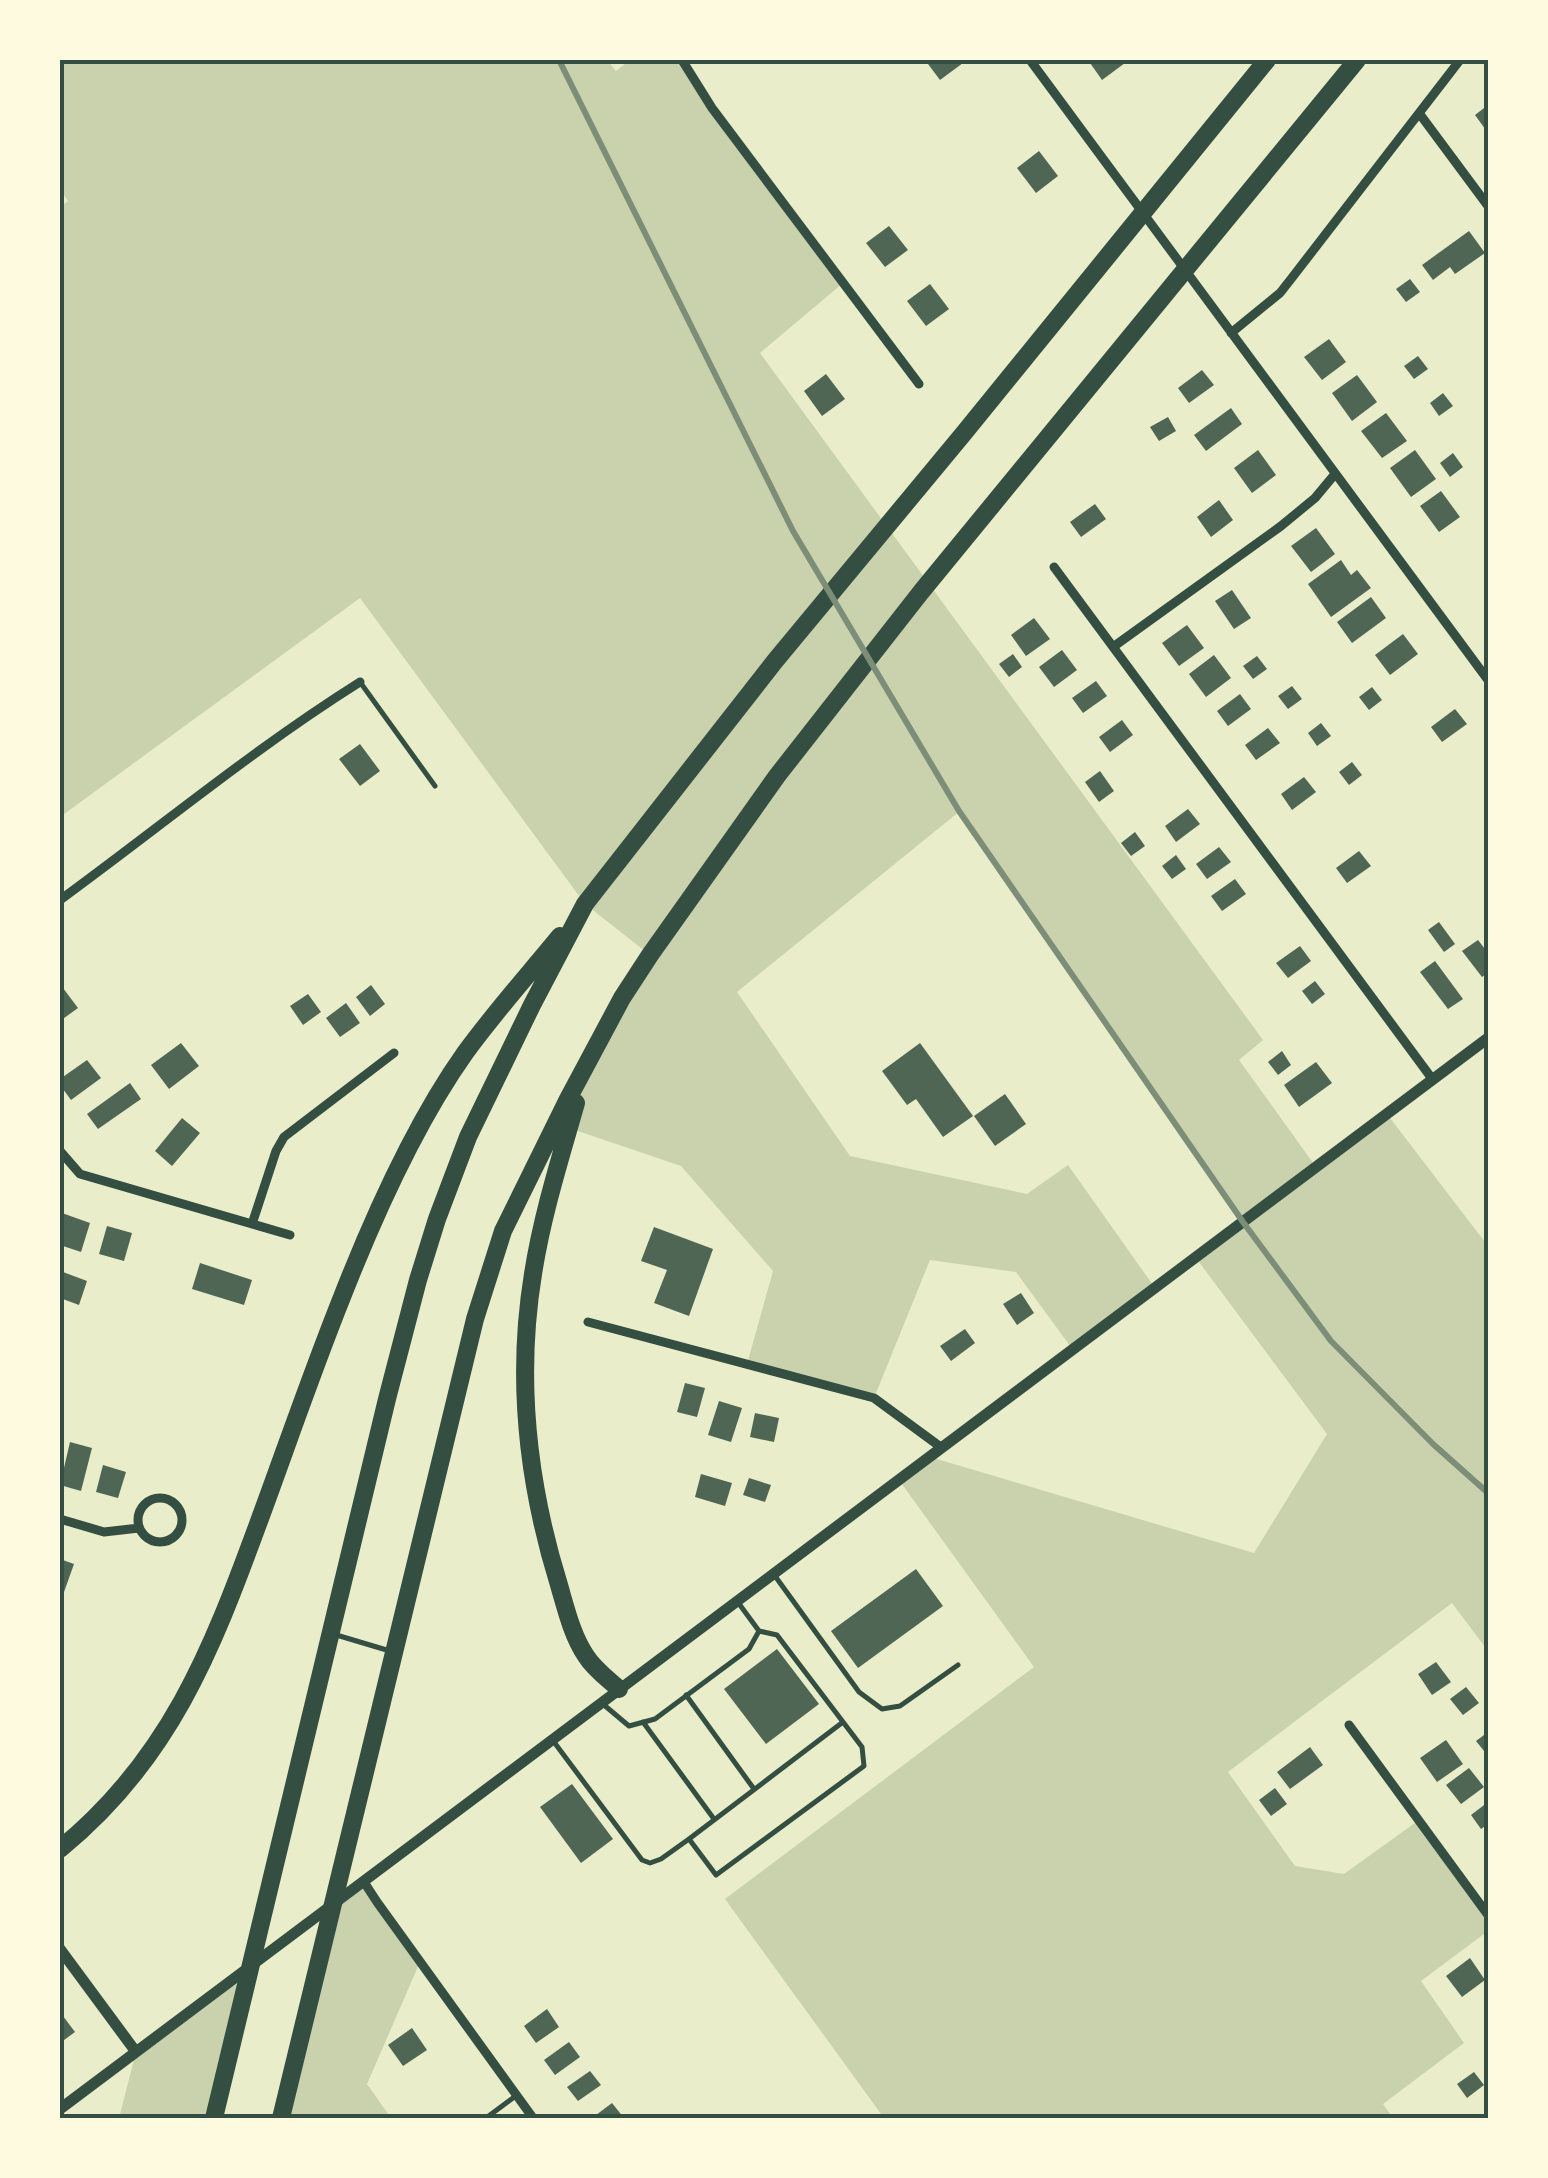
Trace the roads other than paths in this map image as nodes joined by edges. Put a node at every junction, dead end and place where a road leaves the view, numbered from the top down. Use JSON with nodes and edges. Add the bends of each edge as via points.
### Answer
{"nodes":[{"id":1,"x":1030,"y":60,"type":"edge"},
{"id":2,"x":1267,"y":60,"type":"edge"},
{"id":3,"x":1357,"y":60,"type":"edge"},
{"id":4,"x":1460,"y":60,"type":"edge"},
{"id":5,"x":682,"y":62,"type":"edge"},
{"id":6,"x":1419,"y":112,"type":"junction"},
{"id":7,"x":1488,"y":206,"type":"edge"},
{"id":8,"x":1231,"y":333,"type":"junction"},
{"id":9,"x":919,"y":384,"type":"dead end"},
{"id":10,"x":1335,"y":474,"type":"junction"},
{"id":11,"x":1054,"y":568,"type":"dead end"},
{"id":12,"x":1113,"y":647,"type":"junction"},
{"id":13,"x":1488,"y":680,"type":"edge"},
{"id":14,"x":360,"y":682,"type":"joint"},
{"id":15,"x":435,"y":786,"type":"dead end"},
{"id":16,"x":60,"y":900,"type":"edge"},
{"id":17,"x":585,"y":904,"type":"junction"},
{"id":18,"x":1488,"y":1038,"type":"edge"},
{"id":19,"x":394,"y":1053,"type":"dead end"},
{"id":20,"x":588,"y":1061,"type":"junction"},
{"id":21,"x":1432,"y":1080,"type":"junction"},
{"id":22,"x":60,"y":1151,"type":"edge"},
{"id":23,"x":252,"y":1224,"type":"junction"},
{"id":24,"x":290,"y":1235,"type":"dead end"},
{"id":25,"x":588,"y":1322,"type":"dead end"},
{"id":26,"x":942,"y":1448,"type":"junction"},
{"id":27,"x":60,"y":1520,"type":"edge"},
{"id":28,"x":139,"y":1528,"type":"junction"},
{"id":29,"x":773,"y":1574,"type":"junction"},
{"id":30,"x":737,"y":1600,"type":"junction"},
{"id":31,"x":759,"y":1631,"type":"junction"},
{"id":32,"x":330,"y":1633,"type":"junction"},
{"id":33,"x":393,"y":1652,"type":"junction"},
{"id":34,"x":958,"y":1665,"type":"dead end"},
{"id":35,"x":619,"y":1689,"type":"junction"},
{"id":36,"x":686,"y":1696,"type":"junction"},
{"id":37,"x":601,"y":1703,"type":"junction"},
{"id":38,"x":642,"y":1722,"type":"junction"},
{"id":39,"x":843,"y":1722,"type":"junction"},
{"id":40,"x":1350,"y":1725,"type":"dead end"},
{"id":41,"x":552,"y":1740,"type":"junction"},
{"id":42,"x":754,"y":1789,"type":"junction"},
{"id":43,"x":714,"y":1820,"type":"junction"},
{"id":44,"x":689,"y":1838,"type":"junction"},
{"id":45,"x":60,"y":1849,"type":"edge"},
{"id":46,"x":364,"y":1882,"type":"junction"},
{"id":47,"x":1488,"y":1915,"type":"edge"},
{"id":48,"x":60,"y":1949,"type":"edge"},
{"id":49,"x":136,"y":2052,"type":"junction"},
{"id":50,"x":517,"y":2096,"type":"junction"},
{"id":51,"x":60,"y":2109,"type":"edge"},
{"id":52,"x":214,"y":2118,"type":"edge"},
{"id":53,"x":281,"y":2118,"type":"edge"},
{"id":54,"x":486,"y":2118,"type":"edge"},
{"id":55,"x":533,"y":2118,"type":"edge"}],
"edges":[{"from":1,"to":8,"type":"street"},
{"from":2,"to":17,"type":"highway","via":[[775,660]]},
{"from":3,"to":20,"type":"highway","via":[[813,729],[650,955]]},
{"from":4,"to":6,"type":"street"},
{"from":5,"to":9,"type":"street"},
{"from":6,"to":7,"type":"street"},
{"from":6,"to":8,"type":"street","via":[[1292,279]]},
{"from":8,"to":10,"type":"street"},
{"from":10,"to":12,"type":"street","via":[[1281,526]]},
{"from":10,"to":13,"type":"street"},
{"from":11,"to":12,"type":"street"},
{"from":12,"to":21,"type":"street"},
{"from":14,"to":15,"type":"lane"},
{"from":14,"to":16,"type":"street"},
{"from":17,"to":32,"type":"highway","via":[[468,1137],[437,1219]]},
{"from":17,"to":45,"type":"highway","via":[[464,1054],[394,1179],[197,1677],[135,1774]]},
{"from":18,"to":21,"type":"street"},
{"from":19,"to":23,"type":"street","via":[[284,1136]]},
{"from":20,"to":33,"type":"highway","via":[[503,1231],[489,1273]]},
{"from":20,"to":35,"type":"highway","via":[[533,1275],[526,1400],[538,1505],[574,1635],[588,1660]]},
{"from":21,"to":26,"type":"street"},
{"from":22,"to":23,"type":"street","via":[[80,1174]]},
{"from":23,"to":24,"type":"street"},
{"from":25,"to":26,"type":"street","via":[[874,1398]]},
{"from":26,"to":29,"type":"street"},
{"from":27,"to":28,"type":"street","via":[[104,1532]]},
{"from":28,"to":28,"type":"street","via":[[146,1538],[171,1540],[180,1531],[178,1507],[155,1498],[138,1515]]},
{"from":29,"to":30,"type":"street"},
{"from":29,"to":34,"type":"lane","via":[[860,1692],[882,1709],[900,1706]]},
{"from":30,"to":31,"type":"lane"},
{"from":30,"to":35,"type":"street"},
{"from":31,"to":36,"type":"lane","via":[[749,1649]]},
{"from":31,"to":39,"type":"lane","via":[[777,1635]]},
{"from":32,"to":33,"type":"lane"},
{"from":32,"to":52,"type":"highway"},
{"from":33,"to":53,"type":"highway"},
{"from":35,"to":37,"type":"street"},
{"from":36,"to":38,"type":"lane"},
{"from":36,"to":42,"type":"lane"},
{"from":37,"to":38,"type":"lane","via":[[629,1726]]},
{"from":37,"to":41,"type":"street"},
{"from":38,"to":43,"type":"lane"},
{"from":39,"to":42,"type":"lane"},
{"from":39,"to":44,"type":"lane","via":[[862,1747],[864,1766],[716,1875]]},
{"from":40,"to":47,"type":"street"},
{"from":41,"to":44,"type":"lane","via":[[642,1860],[661,1859]]},
{"from":41,"to":46,"type":"street"},
{"from":42,"to":43,"type":"lane"},
{"from":43,"to":44,"type":"lane"},
{"from":46,"to":49,"type":"street"},
{"from":46,"to":50,"type":"street"},
{"from":48,"to":49,"type":"street"},
{"from":49,"to":51,"type":"street"},
{"from":50,"to":54,"type":"lane"},
{"from":50,"to":55,"type":"street"}]}
